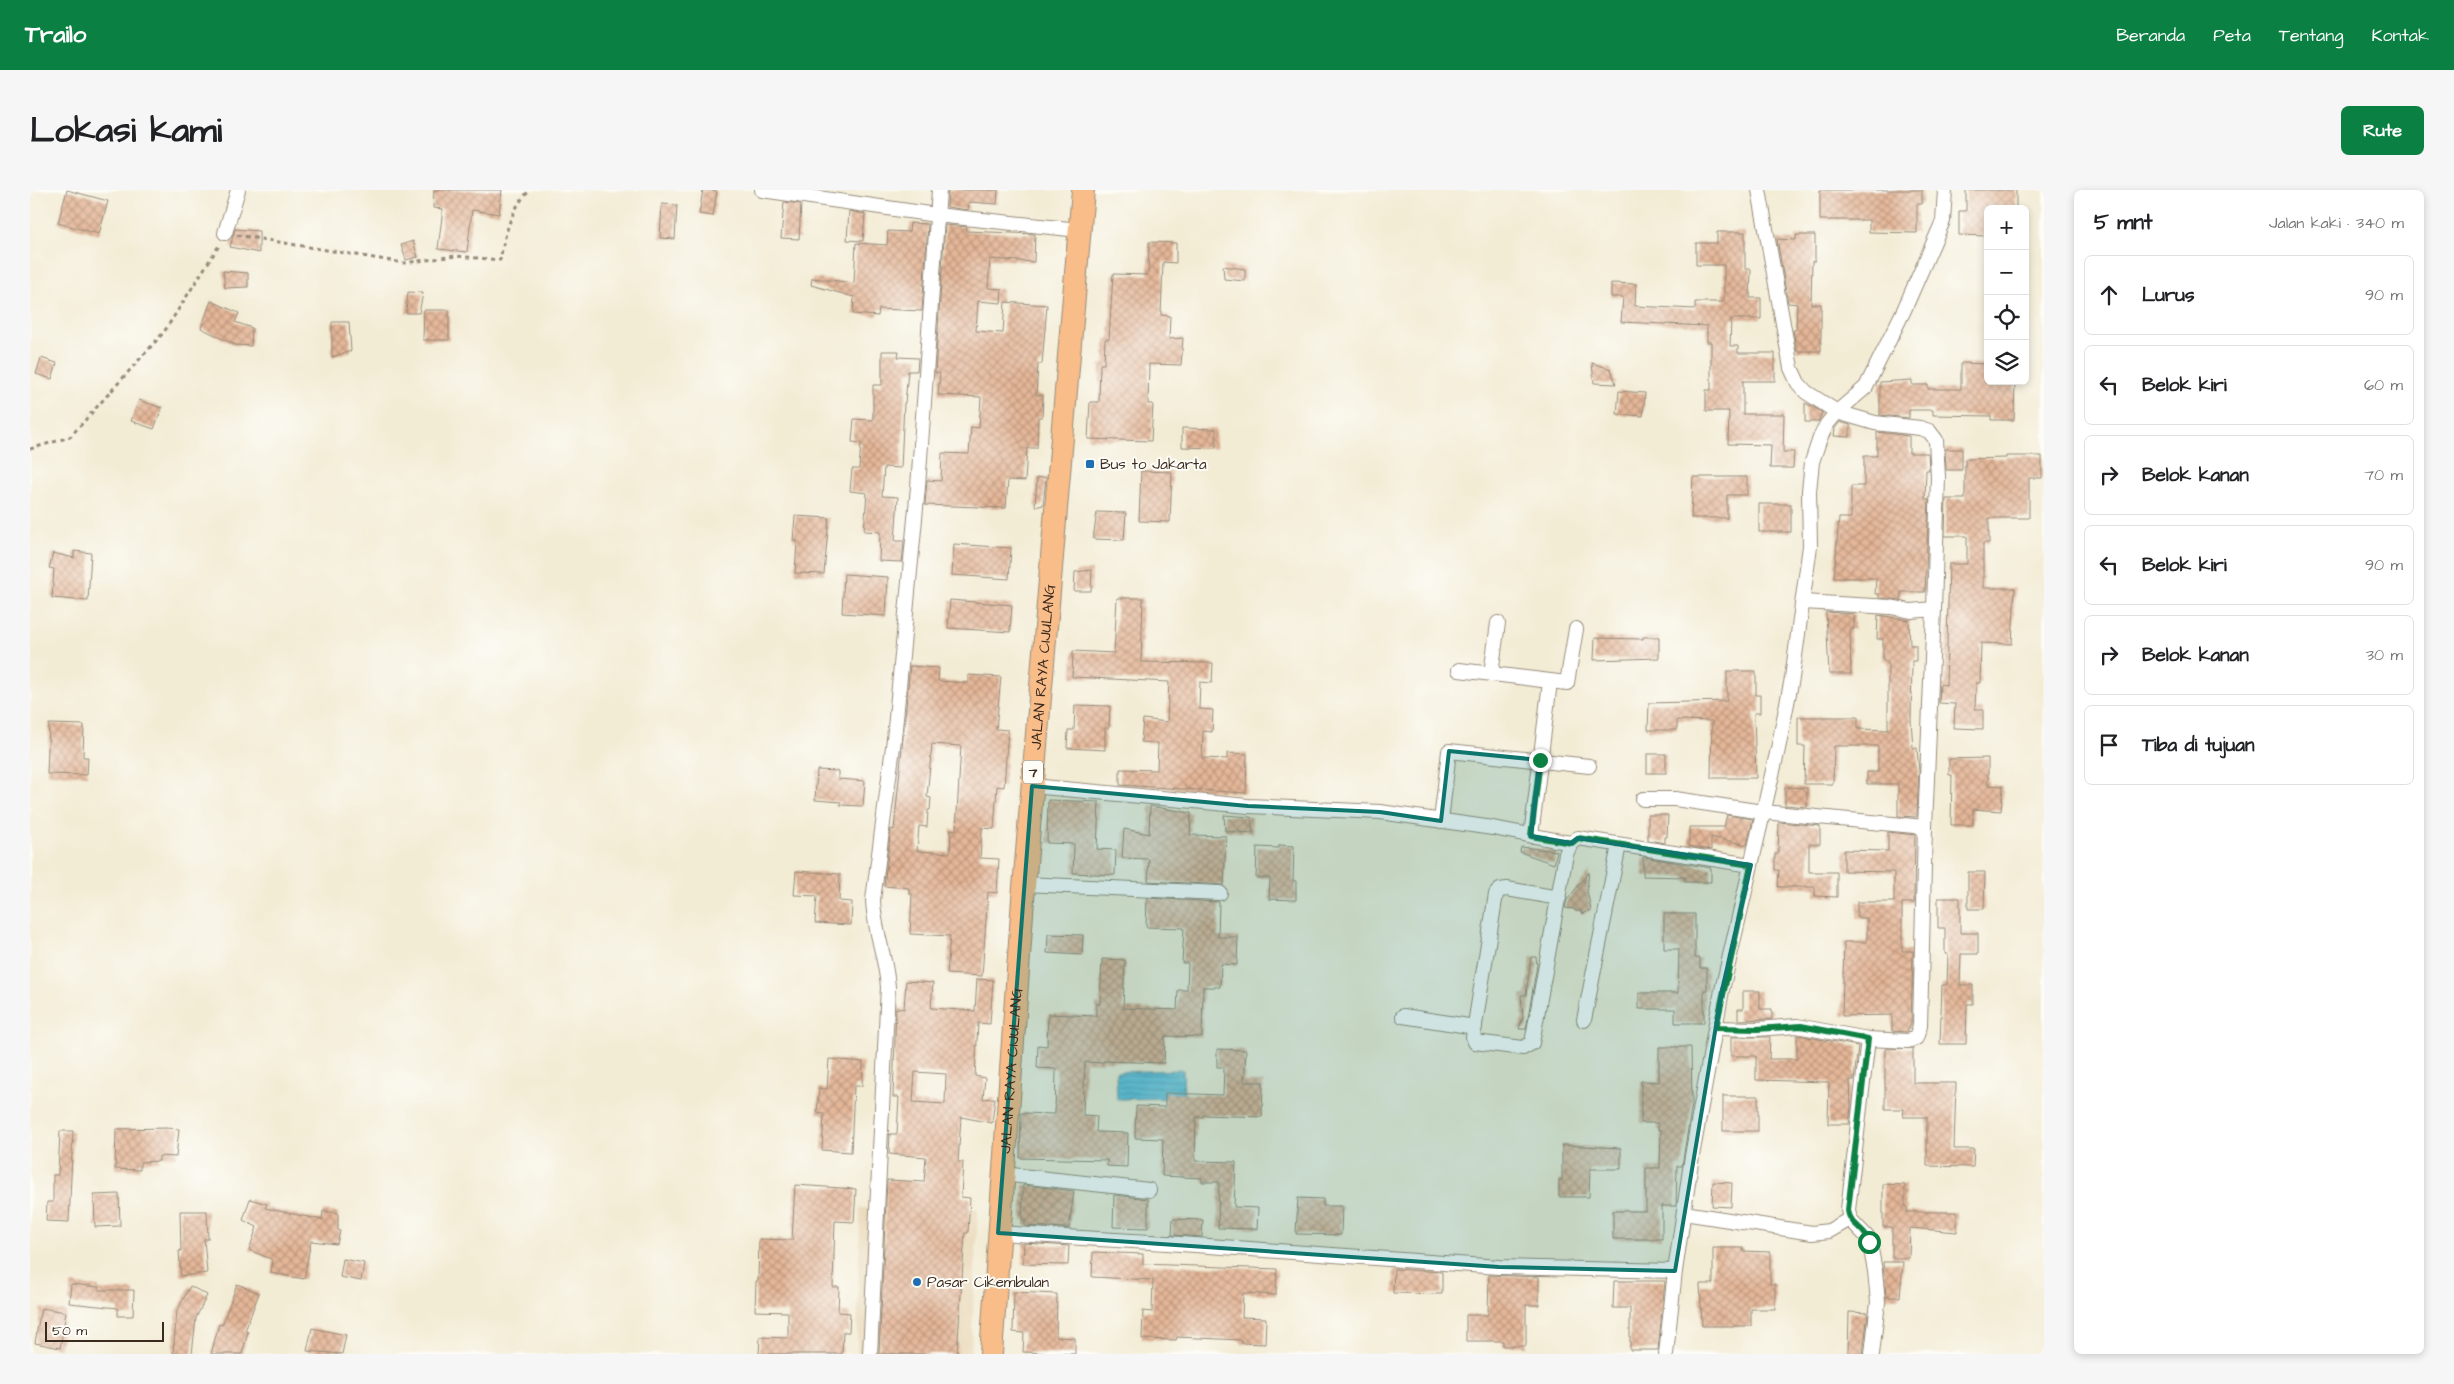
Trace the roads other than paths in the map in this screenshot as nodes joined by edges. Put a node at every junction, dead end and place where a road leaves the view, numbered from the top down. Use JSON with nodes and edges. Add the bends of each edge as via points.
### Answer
{"nodes":[{"id":1,"x":238,"y":190,"type":"edge"},
{"id":2,"x":762,"y":190,"type":"edge"},
{"id":3,"x":939,"y":190,"type":"edge"},
{"id":4,"x":1082,"y":190,"type":"edge"},
{"id":5,"x":1759,"y":190,"type":"edge"},
{"id":6,"x":1944,"y":190,"type":"edge"},
{"id":7,"x":936,"y":215,"type":"junction"},
{"id":8,"x":1079,"y":230,"type":"junction"},
{"id":9,"x":225,"y":234,"type":"road end"},
{"id":10,"x":1837,"y":412,"type":"junction"},
{"id":11,"x":1803,"y":602,"type":"junction"},
{"id":12,"x":1934,"y":608,"type":"junction"},
{"id":13,"x":1498,"y":623,"type":"dead end"},
{"id":14,"x":1576,"y":629,"type":"dead end"},
{"id":15,"x":1459,"y":670,"type":"dead end"},
{"id":16,"x":1491,"y":674,"type":"junction"},
{"id":17,"x":1550,"y":682,"type":"junction"},
{"id":18,"x":1540,"y":760,"type":"junction"},
{"id":19,"x":1588,"y":766,"type":"dead end"},
{"id":20,"x":1032,"y":786,"type":"junction"},
{"id":21,"x":1643,"y":799,"type":"dead end"},
{"id":22,"x":1763,"y":812,"type":"junction"},
{"id":23,"x":1441,"y":821,"type":"junction"},
{"id":24,"x":1924,"y":828,"type":"junction"},
{"id":25,"x":1531,"y":839,"type":"junction"},
{"id":26,"x":1619,"y":845,"type":"junction"},
{"id":27,"x":1570,"y":846,"type":"junction"},
{"id":28,"x":1751,"y":865,"type":"junction"},
{"id":29,"x":1024,"y":884,"type":"junction"},
{"id":30,"x":1220,"y":893,"type":"dead end"},
{"id":31,"x":1559,"y":898,"type":"junction"},
{"id":32,"x":1403,"y":1016,"type":"dead end"},
{"id":33,"x":1584,"y":1020,"type":"dead end"},
{"id":34,"x":1475,"y":1027,"type":"junction"},
{"id":35,"x":1716,"y":1028,"type":"junction"},
{"id":36,"x":1868,"y":1039,"type":"junction"},
{"id":37,"x":1002,"y":1174,"type":"junction"},
{"id":38,"x":1149,"y":1190,"type":"dead end"},
{"id":39,"x":1684,"y":1213,"type":"junction"},
{"id":40,"x":1850,"y":1219,"type":"junction"},
{"id":41,"x":998,"y":1233,"type":"junction"},
{"id":42,"x":1675,"y":1271,"type":"junction"},
{"id":43,"x":870,"y":1354,"type":"edge"},
{"id":44,"x":991,"y":1354,"type":"edge"},
{"id":45,"x":1666,"y":1354,"type":"edge"},
{"id":46,"x":1872,"y":1354,"type":"edge"}],
"edges":[{"from":1,"to":9,"type":"street"},
{"from":2,"to":7,"type":"street"},
{"from":3,"to":7,"type":"street"},
{"from":4,"to":8,"type":"highway","name":"JALAN RAYA CIJULANG","number":"7"},
{"from":5,"to":10,"type":"street","via":[[1791,368],[1806,392]]},
{"from":6,"to":10,"type":"street","via":[[1943,221],[1904,310],[1866,387]]},
{"from":7,"to":8,"type":"street"},
{"from":7,"to":43,"type":"street","via":[[918,487],[894,739],[874,900],[874,916],[888,987]]},
{"from":8,"to":20,"type":"highway","name":"JALAN RAYA CIJULANG","number":"7"},
{"from":10,"to":11,"type":"street","via":[[1820,438],[1812,462],[1808,491],[1810,546]]},
{"from":10,"to":12,"type":"street","via":[[1875,423],[1920,428],[1929,431],[1936,440]]},
{"from":11,"to":12,"type":"street","via":[[1911,611]]},
{"from":11,"to":22,"type":"street","via":[[1792,678]]},
{"from":12,"to":24,"type":"street"},
{"from":13,"to":16,"type":"street"},
{"from":14,"to":17,"type":"street","via":[[1567,683]]},
{"from":15,"to":16,"type":"street"},
{"from":16,"to":17,"type":"street"},
{"from":17,"to":18,"type":"street"},
{"from":18,"to":19,"type":"street"},
{"from":18,"to":23,"type":"street","via":[[1449,751]]},
{"from":18,"to":25,"type":"street"},
{"from":20,"to":23,"type":"street","via":[[1248,806],[1380,812]]},
{"from":20,"to":29,"type":"highway","name":"JALAN RAYA CIJULANG","number":"7"},
{"from":21,"to":22,"type":"street","via":[[1675,799]]},
{"from":22,"to":24,"type":"street"},
{"from":22,"to":28,"type":"street"},
{"from":23,"to":25,"type":"street"},
{"from":24,"to":36,"type":"street","via":[[1918,1034],[1911,1041]]},
{"from":25,"to":27,"type":"street"},
{"from":26,"to":27,"type":"street","via":[[1578,838]]},
{"from":26,"to":28,"type":"street"},
{"from":26,"to":33,"type":"street"},
{"from":27,"to":31,"type":"street"},
{"from":28,"to":35,"type":"street"},
{"from":29,"to":30,"type":"street"},
{"from":29,"to":37,"type":"highway","name":"JALAN RAYA CIJULANG","number":"7"},
{"from":31,"to":34,"type":"street","via":[[1507,889],[1497,892]]},
{"from":31,"to":34,"type":"street","via":[[1532,1043],[1523,1048],[1475,1042]]},
{"from":32,"to":34,"type":"street"},
{"from":35,"to":36,"type":"street","via":[[1801,1026]]},
{"from":35,"to":39,"type":"street"},
{"from":36,"to":40,"type":"street","via":[[1848,1210]]},
{"from":37,"to":38,"type":"street"},
{"from":37,"to":41,"type":"highway","name":"JALAN RAYA CIJULANG","number":"7"},
{"from":39,"to":40,"type":"street","via":[[1812,1233],[1829,1231]]},
{"from":39,"to":42,"type":"street"},
{"from":40,"to":46,"type":"street","via":[[1867,1236],[1875,1271],[1878,1302]]},
{"from":41,"to":42,"type":"street","via":[[1168,1242],[1499,1267]]},
{"from":41,"to":44,"type":"highway","name":"JALAN RAYA CIJULANG","number":"7"},
{"from":42,"to":45,"type":"street"}]}
